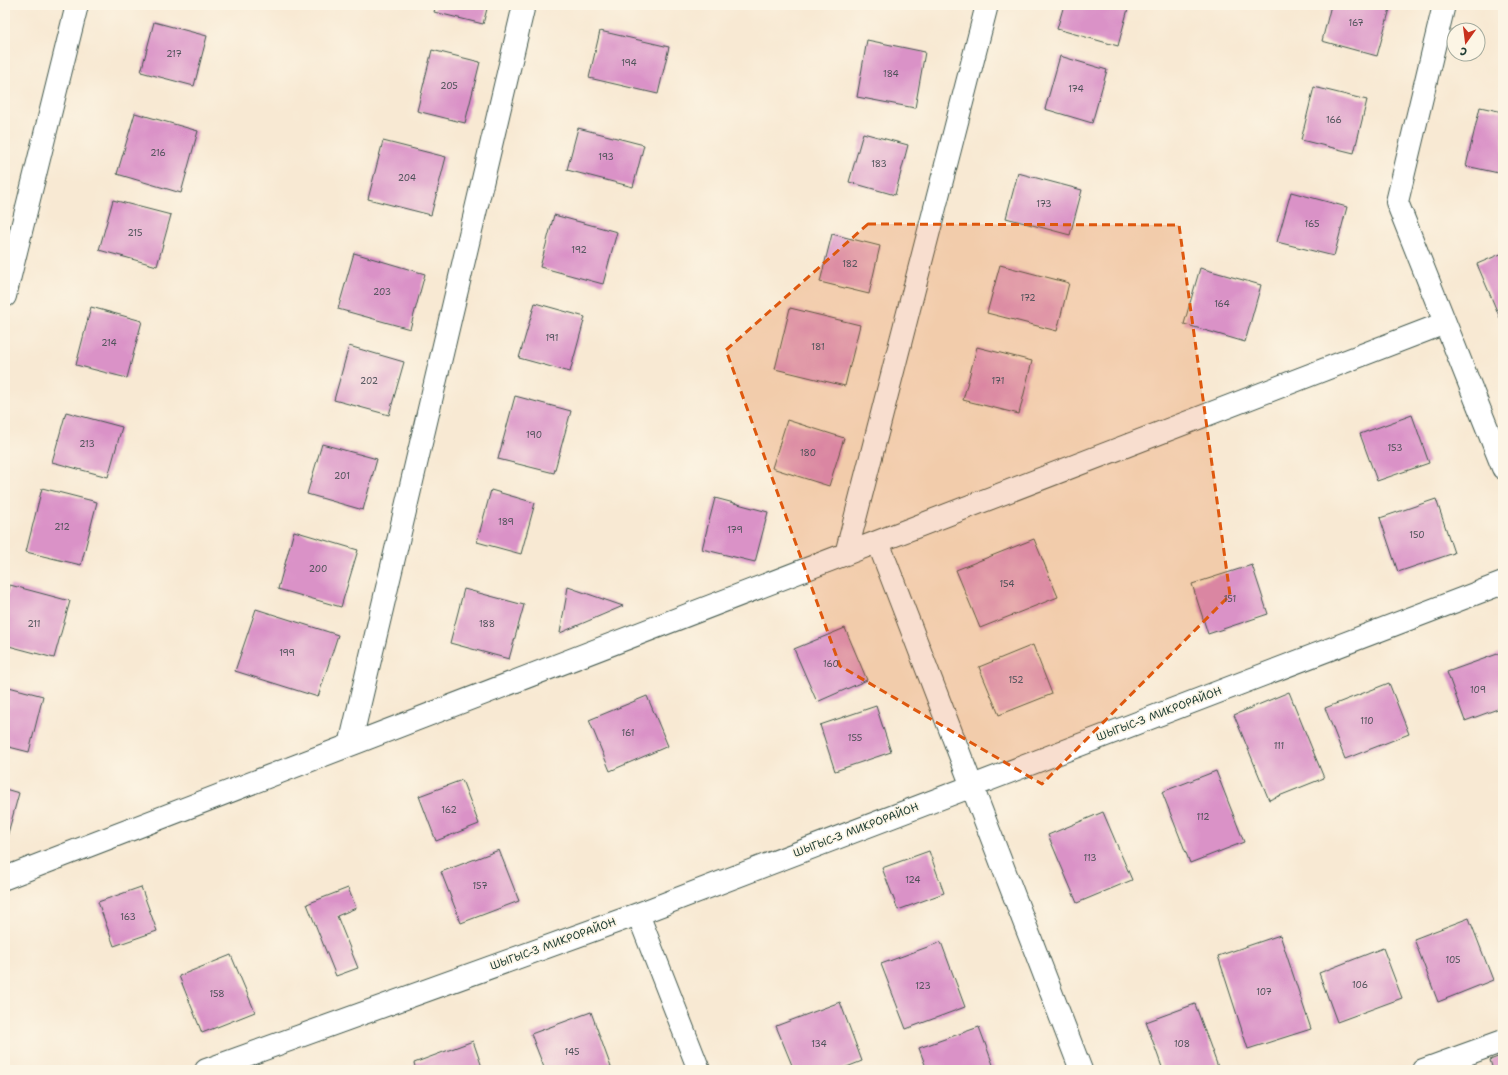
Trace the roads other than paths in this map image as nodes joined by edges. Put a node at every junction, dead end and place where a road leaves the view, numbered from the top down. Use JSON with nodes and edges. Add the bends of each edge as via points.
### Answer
{"nodes":[{"id":1,"x":77,"y":5,"type":"edge"},
{"id":2,"x":524,"y":5,"type":"edge"},
{"id":3,"x":987,"y":5,"type":"edge"},
{"id":4,"x":1444,"y":5,"type":"edge"},
{"id":5,"x":5,"y":296,"type":"edge"},
{"id":6,"x":1445,"y":323,"type":"junction"},
{"id":7,"x":1503,"y":468,"type":"edge"},
{"id":8,"x":878,"y":542,"type":"junction"},
{"id":9,"x":846,"y":554,"type":"junction"},
{"id":10,"x":1503,"y":583,"type":"edge"},
{"id":11,"x":350,"y":745,"type":"junction"},
{"id":12,"x":972,"y":786,"type":"junction"},
{"id":13,"x":5,"y":878,"type":"edge"},
{"id":14,"x":638,"y":914,"type":"junction"},
{"id":15,"x":1503,"y":1041,"type":"edge"},
{"id":16,"x":206,"y":1070,"type":"edge"},
{"id":17,"x":699,"y":1070,"type":"edge"},
{"id":18,"x":1081,"y":1070,"type":"edge"},
{"id":19,"x":1423,"y":1070,"type":"edge"}],
"edges":[{"from":1,"to":5,"type":"street"},
{"from":2,"to":11,"type":"street"},
{"from":3,"to":9,"type":"street"},
{"from":4,"to":6,"type":"street","via":[[1397,202]]},
{"from":6,"to":7,"type":"street"},
{"from":6,"to":8,"type":"street"},
{"from":8,"to":9,"type":"street"},
{"from":8,"to":12,"type":"street"},
{"from":9,"to":11,"type":"street"},
{"from":10,"to":12,"type":"street","name":"ШЫГЫС-3 МИКРОРАЙОН"},
{"from":11,"to":13,"type":"street"},
{"from":12,"to":14,"type":"street","name":"ШЫГЫС-3 МИКРОРАЙОН"},
{"from":12,"to":18,"type":"street"},
{"from":14,"to":16,"type":"street","name":"ШЫГЫС-3 МИКРОРАЙОН"},
{"from":14,"to":17,"type":"street"},
{"from":15,"to":19,"type":"street"}]}
